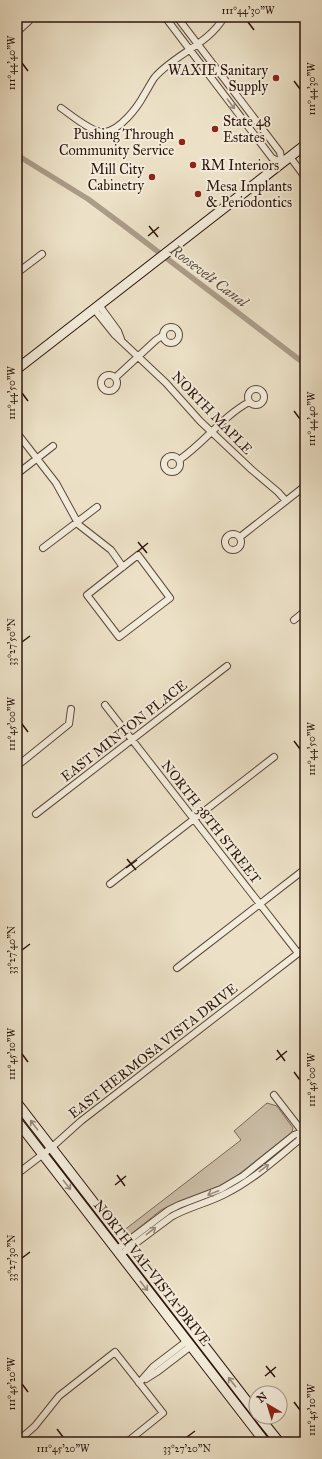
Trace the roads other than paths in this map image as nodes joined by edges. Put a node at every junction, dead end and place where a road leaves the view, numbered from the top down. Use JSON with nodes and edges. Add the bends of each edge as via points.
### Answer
{"nodes":[{"id":1,"x":30,"y":17,"type":"edge"},
{"id":2,"x":165,"y":17,"type":"edge"},
{"id":3,"x":177,"y":17,"type":"edge"},
{"id":4,"x":224,"y":17,"type":"edge"},
{"id":5,"x":17,"y":32,"type":"edge"},
{"id":6,"x":194,"y":47,"type":"junction"},
{"id":7,"x":60,"y":108,"type":"dead end"},
{"id":8,"x":305,"y":145,"type":"edge"},
{"id":9,"x":290,"y":157,"type":"junction"},
{"id":10,"x":282,"y":163,"type":"junction"},
{"id":11,"x":305,"y":177,"type":"edge"},
{"id":12,"x":42,"y":254,"type":"dead end"},
{"id":13,"x":17,"y":273,"type":"edge"},
{"id":14,"x":97,"y":307,"type":"junction"},
{"id":15,"x":162,"y":336,"type":"dead end"},
{"id":16,"x":139,"y":356,"type":"junction"},
{"id":17,"x":17,"y":369,"type":"edge"},
{"id":18,"x":116,"y":377,"type":"dead end"},
{"id":19,"x":249,"y":402,"type":"dead end"},
{"id":20,"x":212,"y":432,"type":"junction"},
{"id":21,"x":17,"y":433,"type":"edge"},
{"id":22,"x":53,"y":446,"type":"dead end"},
{"id":23,"x":37,"y":459,"type":"junction"},
{"id":24,"x":179,"y":460,"type":"dead end"},
{"id":25,"x":17,"y":474,"type":"edge"},
{"id":26,"x":305,"y":486,"type":"edge"},
{"id":27,"x":286,"y":501,"type":"junction"},
{"id":28,"x":97,"y":508,"type":"dead end"},
{"id":29,"x":78,"y":522,"type":"junction"},
{"id":30,"x":240,"y":537,"type":"dead end"},
{"id":31,"x":44,"y":548,"type":"dead end"},
{"id":32,"x":123,"y":567,"type":"junction"},
{"id":33,"x":305,"y":611,"type":"edge"},
{"id":34,"x":294,"y":620,"type":"dead end"},
{"id":35,"x":227,"y":666,"type":"dead end"},
{"id":36,"x":105,"y":705,"type":"dead end"},
{"id":37,"x":71,"y":709,"type":"dead end"},
{"id":38,"x":132,"y":740,"type":"junction"},
{"id":39,"x":274,"y":757,"type":"dead end"},
{"id":40,"x":17,"y":766,"type":"edge"},
{"id":41,"x":36,"y":814,"type":"dead end"},
{"id":42,"x":194,"y":819,"type":"junction"},
{"id":43,"x":305,"y":869,"type":"edge"},
{"id":44,"x":110,"y":884,"type":"dead end"},
{"id":45,"x":259,"y":904,"type":"junction"},
{"id":46,"x":305,"y":948,"type":"edge"},
{"id":47,"x":298,"y":953,"type":"junction"},
{"id":48,"x":177,"y":968,"type":"dead end"},
{"id":49,"x":274,"y":1095,"type":"dead end"},
{"id":50,"x":17,"y":1103,"type":"edge"},
{"id":51,"x":17,"y":1121,"type":"edge"},
{"id":52,"x":304,"y":1133,"type":"edge"},
{"id":53,"x":51,"y":1148,"type":"junction"},
{"id":54,"x":43,"y":1154,"type":"junction"},
{"id":55,"x":17,"y":1174,"type":"edge"},
{"id":56,"x":127,"y":1246,"type":"junction"},
{"id":57,"x":118,"y":1252,"type":"junction"},
{"id":58,"x":189,"y":1344,"type":"junction"},
{"id":59,"x":139,"y":1383,"type":"junction"},
{"id":60,"x":248,"y":1403,"type":"edge"},
{"id":61,"x":265,"y":1425,"type":"edge"},
{"id":62,"x":17,"y":1442,"type":"edge"},
{"id":63,"x":127,"y":1442,"type":"edge"},
{"id":64,"x":265,"y":1442,"type":"edge"},
{"id":65,"x":279,"y":1442,"type":"edge"}],
"edges":[{"from":1,"to":5,"type":"street"},
{"from":2,"to":6,"type":"street"},
{"from":3,"to":6,"type":"street"},
{"from":4,"to":6,"type":"street","via":[[221,23]]},
{"from":6,"to":7,"type":"street","via":[[154,78],[128,118],[115,128],[104,133],[92,129]]},
{"from":6,"to":10,"type":"street","one_way":true,"via":[[272,158]]},
{"from":6,"to":10,"type":"street","via":[[280,152]]},
{"from":8,"to":9,"type":"main road"},
{"from":9,"to":10,"type":"main road"},
{"from":9,"to":11,"type":"street"},
{"from":10,"to":14,"type":"main road"},
{"from":12,"to":13,"type":"street"},
{"from":14,"to":16,"type":"street","name":"NORTH MAPLE","via":[[114,334]]},
{"from":14,"to":17,"type":"main road"},
{"from":15,"to":16,"type":"street"},
{"from":16,"to":18,"type":"street"},
{"from":16,"to":20,"type":"street","name":"NORTH MAPLE"},
{"from":19,"to":20,"type":"street"},
{"from":20,"to":24,"type":"street","via":[[194,450]]},
{"from":20,"to":27,"type":"street","name":"NORTH MAPLE"},
{"from":21,"to":23,"type":"street"},
{"from":22,"to":23,"type":"street"},
{"from":23,"to":25,"type":"street"},
{"from":23,"to":29,"type":"street","via":[[56,483]]},
{"from":26,"to":27,"type":"street"},
{"from":27,"to":30,"type":"street"},
{"from":28,"to":29,"type":"street"},
{"from":29,"to":31,"type":"street"},
{"from":29,"to":32,"type":"street","via":[[111,550]]},
{"from":32,"to":32,"type":"street","via":[[138,555],[170,598],[118,637],[87,595]]},
{"from":33,"to":34,"type":"street"},
{"from":35,"to":38,"type":"street","name":"EAST MINTON PLACE"},
{"from":36,"to":38,"type":"street","name":"NORTH 38TH STREET"},
{"from":37,"to":40,"type":"street","via":[[69,724]]},
{"from":38,"to":41,"type":"street","name":"EAST MINTON PLACE"},
{"from":38,"to":42,"type":"street","name":"NORTH 38TH STREET"},
{"from":39,"to":42,"type":"street"},
{"from":42,"to":44,"type":"street"},
{"from":42,"to":45,"type":"street","name":"NORTH 38TH STREET"},
{"from":43,"to":45,"type":"street"},
{"from":45,"to":47,"type":"street","name":"NORTH 38TH STREET"},
{"from":45,"to":48,"type":"street"},
{"from":46,"to":47,"type":"street","name":"EAST HERMOSA VISTA DRIVE"},
{"from":47,"to":53,"type":"street","name":"EAST HERMOSA VISTA DRIVE","via":[[81,1121]]},
{"from":49,"to":52,"type":"street"},
{"from":53,"to":50,"type":"main road","name":"NORTH VAL VISTA DRIVE","one_way":true},
{"from":51,"to":54,"type":"main road","name":"NORTH VAL VISTA DRIVE"},
{"from":52,"to":56,"type":"street","via":[[300,1140],[237,1187],[212,1201],[179,1212]]},
{"from":53,"to":54,"type":"street","name":"EAST HERMOSA VISTA DRIVE"},
{"from":53,"to":56,"type":"main road","name":"NORTH VAL VISTA DRIVE"},
{"from":54,"to":55,"type":"street","name":"EAST HERMOSA VISTA DRIVE"},
{"from":54,"to":57,"type":"main road","name":"NORTH VAL VISTA DRIVE","one_way":true},
{"from":56,"to":57,"type":"street"},
{"from":60,"to":56,"type":"main road","name":"NORTH VAL VISTA DRIVE","one_way":true},
{"from":57,"to":58,"type":"main road","name":"NORTH VAL VISTA DRIVE","one_way":true},
{"from":58,"to":59,"type":"street","via":[[153,1367]]},
{"from":58,"to":64,"type":"main road","name":"NORTH VAL VISTA DRIVE"},
{"from":59,"to":62,"type":"street","via":[[115,1352],[59,1396],[36,1426]]},
{"from":59,"to":63,"type":"street","via":[[163,1414]]},
{"from":61,"to":65,"type":"main road"}]}
